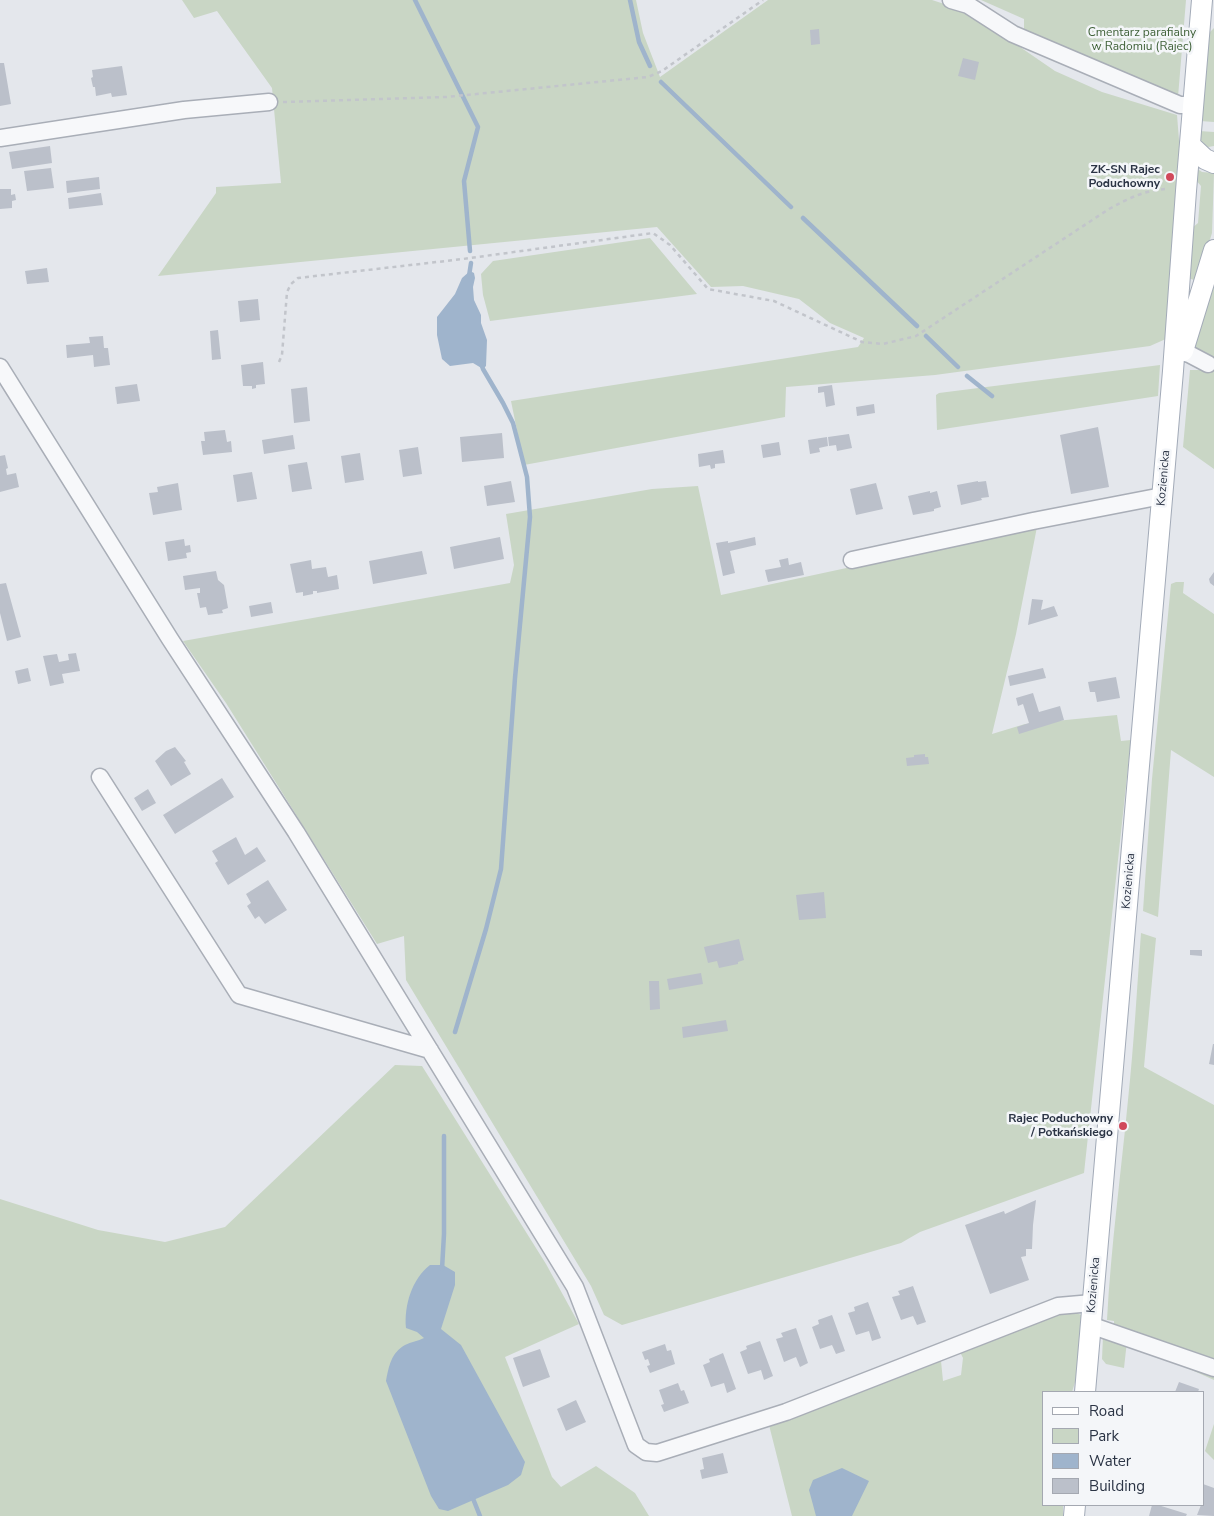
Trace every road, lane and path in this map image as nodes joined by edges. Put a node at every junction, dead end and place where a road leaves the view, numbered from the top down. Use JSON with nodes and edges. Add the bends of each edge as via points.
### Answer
{"nodes":[{"id":1,"x":763,"y":0,"type":"edge"},
{"id":2,"x":951,"y":0,"type":"edge"},
{"id":3,"x":1202,"y":0,"type":"edge"},
{"id":4,"x":1207,"y":23,"type":"edge"},
{"id":5,"x":269,"y":102,"type":"joint"},
{"id":6,"x":1194,"y":105,"type":"junction"},
{"id":7,"x":0,"y":138,"type":"edge"},
{"id":8,"x":1190,"y":145,"type":"junction"},
{"id":9,"x":1211,"y":159,"type":"edge"},
{"id":10,"x":1186,"y":191,"type":"junction"},
{"id":11,"x":1214,"y":250,"type":"edge"},
{"id":12,"x":1178,"y":351,"type":"junction"},
{"id":13,"x":279,"y":362,"type":"dead end"},
{"id":14,"x":1208,"y":364,"type":"dead end"},
{"id":15,"x":0,"y":367,"type":"edge"},
{"id":16,"x":1162,"y":496,"type":"junction"},
{"id":17,"x":852,"y":560,"type":"dead end"},
{"id":18,"x":100,"y":777,"type":"dead end"},
{"id":19,"x":430,"y":1050,"type":"junction"},
{"id":20,"x":1092,"y":1303,"type":"junction"},
{"id":21,"x":1090,"y":1326,"type":"junction"},
{"id":22,"x":1214,"y":1368,"type":"edge"},
{"id":23,"x":1085,"y":1391,"type":"edge"}],
"edges":[{"from":1,"to":5,"type":"path","via":[[662,71],[648,76],[446,97]]},
{"from":2,"to":6,"type":"street","via":[[968,5],[1013,34],[1180,105]]},
{"from":3,"to":4,"type":"main road","name":"Kozienicka"},
{"from":4,"to":6,"type":"main road","name":"Kozienicka"},
{"from":5,"to":7,"type":"street","via":[[184,110]]},
{"from":6,"to":8,"type":"main road","name":"Kozienicka"},
{"from":8,"to":9,"type":"main road"},
{"from":8,"to":10,"type":"main road","name":"Kozienicka"},
{"from":10,"to":12,"type":"main road","name":"Kozienicka"},
{"from":10,"to":13,"type":"path","via":[[1159,189],[1130,197],[916,336],[883,344],[862,342],[774,301],[708,289],[670,245],[652,233],[298,278],[287,292]]},
{"from":11,"to":12,"type":"main road","name":"Kozienicka"},
{"from":12,"to":14,"type":"street"},
{"from":12,"to":16,"type":"main road","name":"Kozienicka","via":[[1173,371]]},
{"from":15,"to":19,"type":"street","via":[[170,639],[296,832]]},
{"from":16,"to":17,"type":"street"},
{"from":16,"to":20,"type":"main road","name":"Kozienicka"},
{"from":18,"to":19,"type":"street","via":[[239,995]]},
{"from":19,"to":20,"type":"street","via":[[575,1287],[631,1434],[636,1444],[646,1452],[656,1453],[786,1412],[1058,1306]]},
{"from":20,"to":21,"type":"main road","name":"Kozienicka"},
{"from":21,"to":22,"type":"street"},
{"from":21,"to":23,"type":"main road","name":"Kozienicka"}]}
